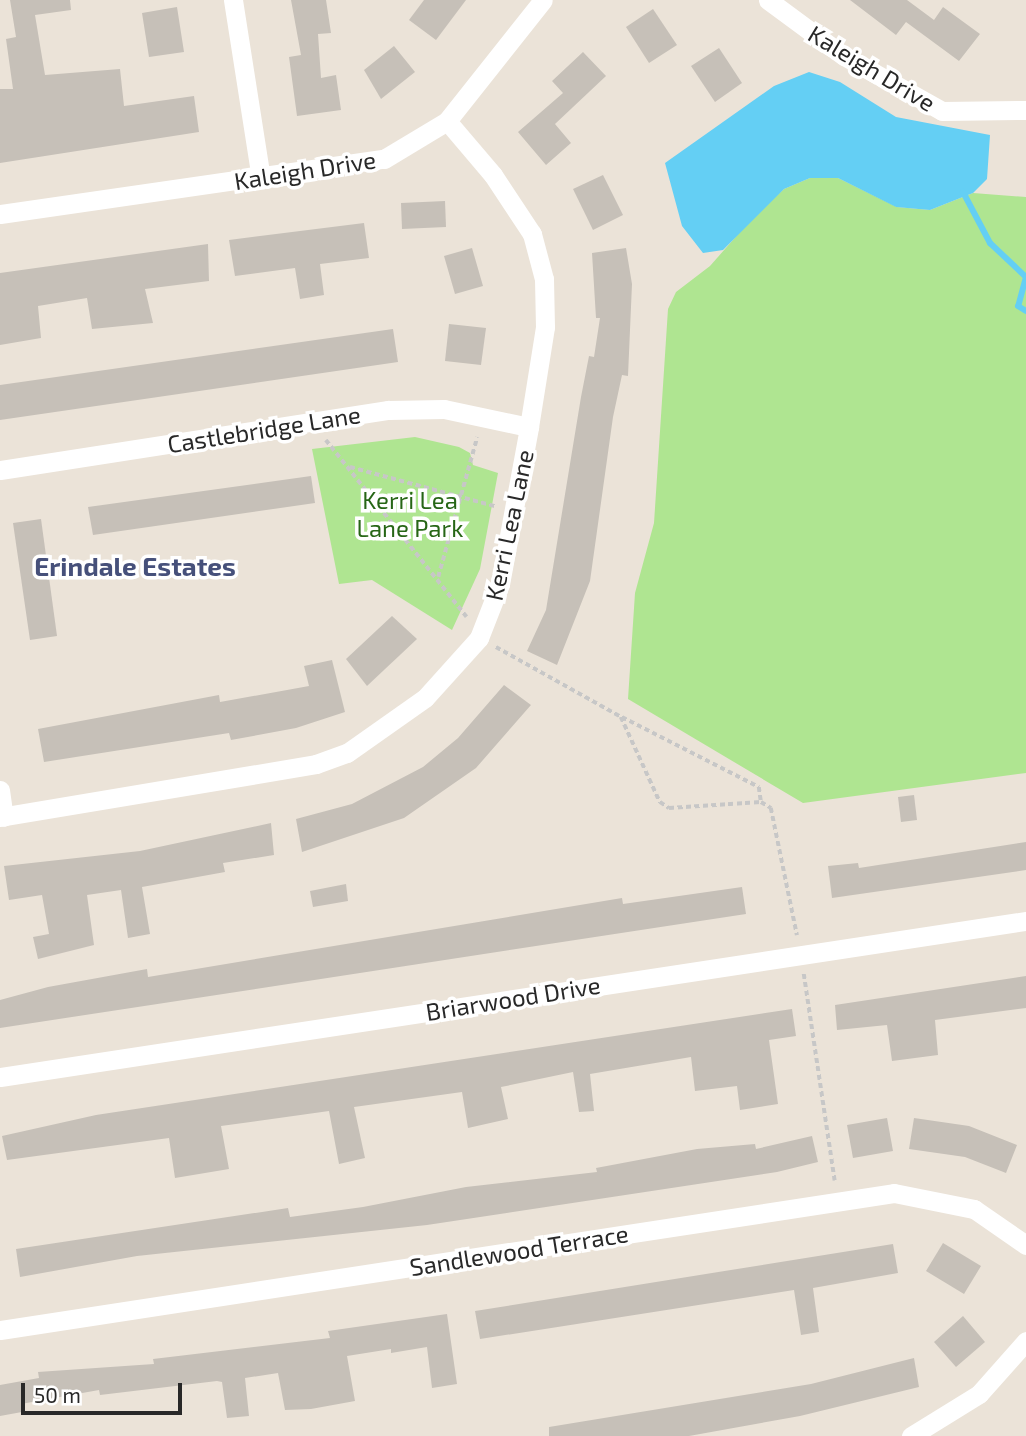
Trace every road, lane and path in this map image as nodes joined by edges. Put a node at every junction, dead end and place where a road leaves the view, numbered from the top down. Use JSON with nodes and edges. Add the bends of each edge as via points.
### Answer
{"nodes":[{"id":1,"x":233,"y":0,"type":"edge"},
{"id":2,"x":543,"y":0,"type":"edge"},
{"id":3,"x":768,"y":0,"type":"edge"},
{"id":4,"x":1026,"y":110,"type":"edge"},
{"id":5,"x":447,"y":121,"type":"junction"},
{"id":6,"x":261,"y":178,"type":"junction"},
{"id":7,"x":0,"y":214,"type":"edge"},
{"id":8,"x":482,"y":416,"type":"junction"},
{"id":9,"x":313,"y":424,"type":"junction"},
{"id":10,"x":529,"y":427,"type":"junction"},
{"id":11,"x":350,"y":467,"type":"junction"},
{"id":12,"x":0,"y":470,"type":"edge"},
{"id":13,"x":460,"y":497,"type":"junction"},
{"id":14,"x":514,"y":512,"type":"junction"},
{"id":15,"x":438,"y":577,"type":"junction"},
{"id":16,"x":480,"y":638,"type":"junction"},
{"id":17,"x":621,"y":717,"type":"junction"},
{"id":18,"x":0,"y":790,"type":"edge"},
{"id":19,"x":761,"y":803,"type":"junction"},
{"id":20,"x":2,"y":817,"type":"edge"},
{"id":21,"x":1026,"y":921,"type":"edge"},
{"id":22,"x":801,"y":954,"type":"junction"},
{"id":23,"x":0,"y":1077,"type":"edge"},
{"id":24,"x":837,"y":1200,"type":"junction"},
{"id":25,"x":1026,"y":1245,"type":"edge"},
{"id":26,"x":0,"y":1330,"type":"edge"},
{"id":27,"x":1026,"y":1340,"type":"edge"},
{"id":28,"x":911,"y":1436,"type":"edge"}],
"edges":[{"from":1,"to":6,"type":"street"},
{"from":2,"to":5,"type":"street","name":"Kaleigh Drive"},
{"from":3,"to":4,"type":"street","name":"Kaleigh Drive","via":[[844,56],[942,111]]},
{"from":5,"to":6,"type":"street","name":"Kaleigh Drive","via":[[384,159]]},
{"from":5,"to":10,"type":"street","name":"Kerri Lea Lane","via":[[493,176],[532,234],[544,279],[545,327]]},
{"from":6,"to":7,"type":"street","name":"Kaleigh Drive"},
{"from":8,"to":9,"type":"street","name":"Castlebridge Lane","via":[[444,409],[388,410]]},
{"from":8,"to":10,"type":"street","name":"Castlebridge Lane"},
{"from":8,"to":13,"type":"path"},
{"from":9,"to":11,"type":"path"},
{"from":9,"to":12,"type":"street","name":"Castlebridge Lane"},
{"from":10,"to":14,"type":"street","name":"Kerri Lea Lane"},
{"from":11,"to":13,"type":"path"},
{"from":11,"to":15,"type":"path"},
{"from":13,"to":14,"type":"path"},
{"from":13,"to":15,"type":"path"},
{"from":14,"to":16,"type":"street","name":"Kerri Lea Lane","via":[[500,584]]},
{"from":15,"to":16,"type":"path"},
{"from":16,"to":17,"type":"path"},
{"from":16,"to":20,"type":"street","name":"Kerri Lea Lane","via":[[425,698],[347,753],[316,764]]},
{"from":17,"to":19,"type":"path","via":[[759,787]]},
{"from":17,"to":19,"type":"path","via":[[660,802],[669,808]]},
{"from":18,"to":20,"type":"street"},
{"from":19,"to":22,"type":"path","via":[[771,808]]},
{"from":21,"to":22,"type":"street","name":"Briarwood Drive"},
{"from":22,"to":23,"type":"street","name":"Briarwood Drive"},
{"from":22,"to":24,"type":"path"},
{"from":24,"to":25,"type":"street","name":"Sandlewood Terrace","via":[[894,1193],[952,1201],[992,1220]]},
{"from":24,"to":26,"type":"street","name":"Sandlewood Terrace"},
{"from":27,"to":28,"type":"street","via":[[979,1394]]}]}
